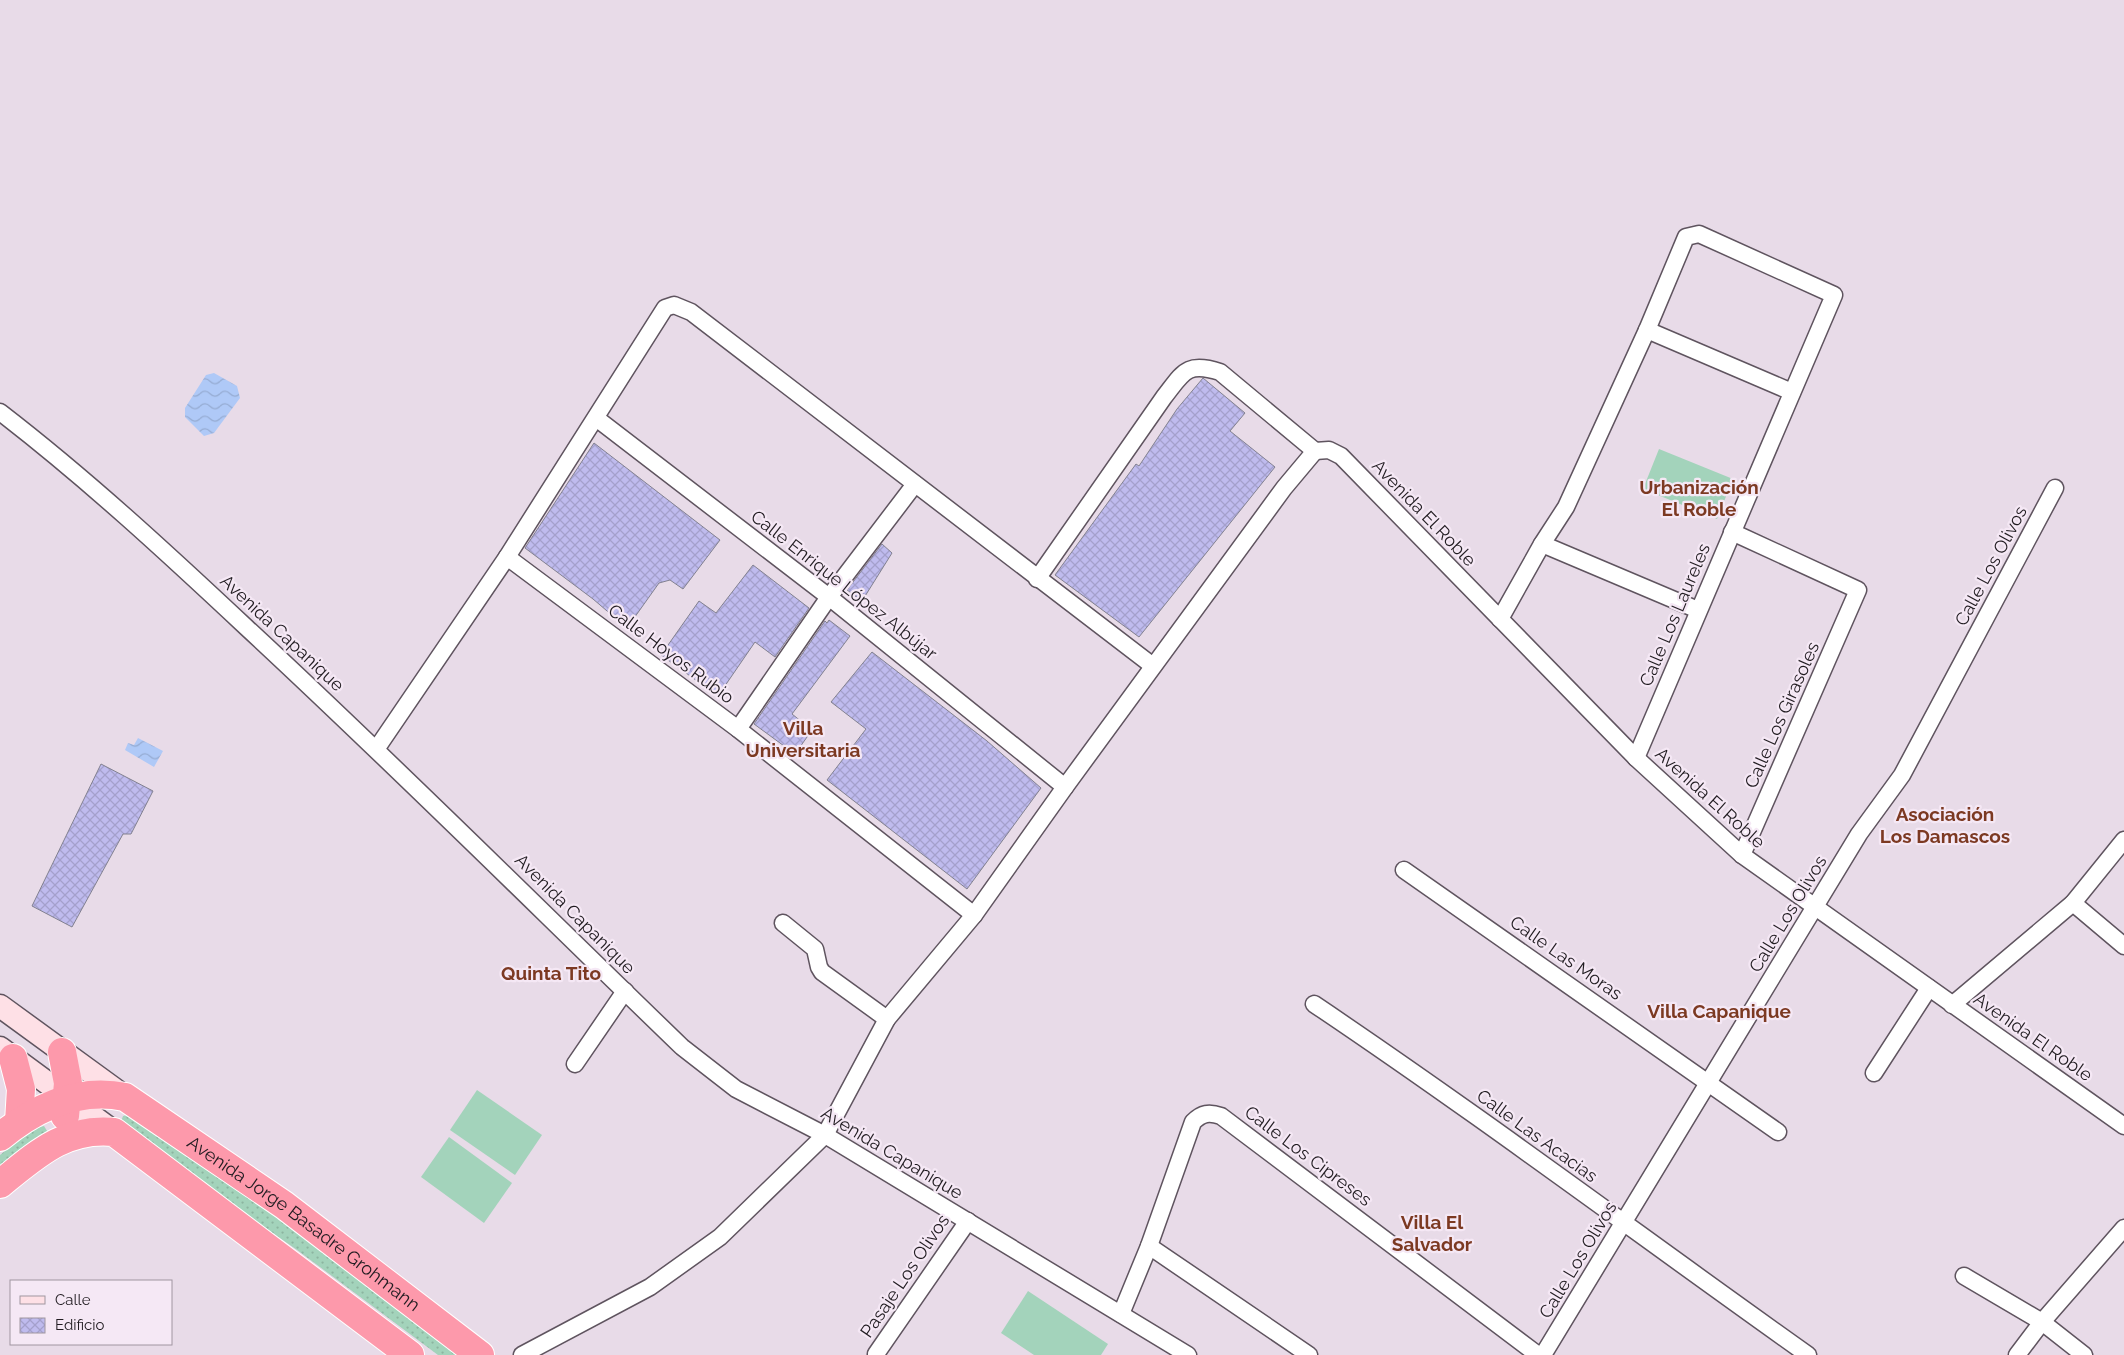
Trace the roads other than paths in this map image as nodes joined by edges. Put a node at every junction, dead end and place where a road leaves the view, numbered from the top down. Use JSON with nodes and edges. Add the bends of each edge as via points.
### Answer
{"nodes":[{"id":1,"x":1647,"y":330,"type":"junction"},
{"id":2,"x":1792,"y":392,"type":"junction"},
{"id":3,"x":0,"y":412,"type":"edge"},
{"id":4,"x":596,"y":418,"type":"junction"},
{"id":5,"x":1315,"y":451,"type":"junction"},
{"id":6,"x":915,"y":484,"type":"junction"},
{"id":7,"x":2055,"y":488,"type":"dead end"},
{"id":8,"x":1732,"y":532,"type":"junction"},
{"id":9,"x":1542,"y":544,"type":"junction"},
{"id":10,"x":507,"y":557,"type":"junction"},
{"id":11,"x":1037,"y":579,"type":"junction"},
{"id":12,"x":829,"y":596,"type":"junction"},
{"id":13,"x":1698,"y":610,"type":"junction"},
{"id":14,"x":1500,"y":619,"type":"junction"},
{"id":15,"x":1153,"y":666,"type":"junction"},
{"id":16,"x":738,"y":729,"type":"junction"},
{"id":17,"x":378,"y":748,"type":"junction"},
{"id":18,"x":1636,"y":758,"type":"junction"},
{"id":19,"x":1065,"y":787,"type":"junction"},
{"id":20,"x":2124,"y":840,"type":"edge"},
{"id":21,"x":1742,"y":855,"type":"junction"},
{"id":22,"x":1404,"y":870,"type":"dead end"},
{"id":23,"x":2073,"y":903,"type":"junction"},
{"id":24,"x":1816,"y":908,"type":"junction"},
{"id":25,"x":974,"y":915,"type":"junction"},
{"id":26,"x":783,"y":923,"type":"dead end"},
{"id":27,"x":2124,"y":946,"type":"edge"},
{"id":28,"x":1929,"y":988,"type":"junction"},
{"id":29,"x":625,"y":991,"type":"junction"},
{"id":30,"x":1314,"y":1004,"type":"dead end"},
{"id":31,"x":1952,"y":1004,"type":"junction"},
{"id":32,"x":0,"y":1006,"type":"edge"},
{"id":33,"x":887,"y":1019,"type":"junction"},
{"id":34,"x":62,"y":1052,"type":"junction"},
{"id":35,"x":6,"y":1053,"type":"edge"},
{"id":36,"x":575,"y":1064,"type":"dead end"},
{"id":37,"x":1874,"y":1073,"type":"dead end"},
{"id":38,"x":1709,"y":1083,"type":"junction"},
{"id":39,"x":125,"y":1097,"type":"junction"},
{"id":40,"x":68,"y":1099,"type":"junction"},
{"id":41,"x":2124,"y":1126,"type":"edge"},
{"id":42,"x":10,"y":1130,"type":"edge"},
{"id":43,"x":114,"y":1132,"type":"junction"},
{"id":44,"x":1778,"y":1132,"type":"dead end"},
{"id":45,"x":825,"y":1135,"type":"junction"},
{"id":46,"x":57,"y":1141,"type":"junction"},
{"id":47,"x":0,"y":1184,"type":"edge"},
{"id":48,"x":968,"y":1221,"type":"junction"},
{"id":49,"x":1623,"y":1224,"type":"junction"},
{"id":50,"x":2124,"y":1228,"type":"edge"},
{"id":51,"x":1150,"y":1246,"type":"junction"},
{"id":52,"x":1964,"y":1276,"type":"dead end"},
{"id":53,"x":1121,"y":1314,"type":"junction"},
{"id":54,"x":2042,"y":1322,"type":"junction"},
{"id":55,"x":876,"y":1354,"type":"edge"},
{"id":56,"x":410,"y":1355,"type":"edge"},
{"id":57,"x":480,"y":1355,"type":"edge"},
{"id":58,"x":522,"y":1355,"type":"edge"},
{"id":59,"x":1188,"y":1355,"type":"edge"},
{"id":60,"x":1309,"y":1355,"type":"edge"},
{"id":61,"x":1538,"y":1355,"type":"edge"},
{"id":62,"x":1543,"y":1355,"type":"edge"},
{"id":63,"x":1808,"y":1355,"type":"edge"},
{"id":64,"x":2018,"y":1355,"type":"edge"},
{"id":65,"x":2084,"y":1355,"type":"edge"}],
"edges":[{"from":1,"to":2,"type":"street"},
{"from":1,"to":2,"type":"street","name":"Calle Los Laureles","via":[[1684,241],[1693,234],[1699,234],[1834,295]]},
{"from":1,"to":9,"type":"street","via":[[1566,507]]},
{"from":2,"to":8,"type":"street","name":"Calle Los Laureles"},
{"from":3,"to":17,"type":"street","name":"Avenida Capanique","via":[[52,452],[175,561]]},
{"from":4,"to":6,"type":"street","via":[[664,308],[674,305],[691,312]]},
{"from":4,"to":10,"type":"street"},
{"from":4,"to":12,"type":"street","name":"Calle Enrique López Albújar"},
{"from":5,"to":11,"type":"street","via":[[1220,372],[1191,368],[1180,376]]},
{"from":5,"to":14,"type":"street","name":"Avenida El Roble","via":[[1329,450],[1341,456]]},
{"from":5,"to":15,"type":"street"},
{"from":6,"to":11,"type":"street"},
{"from":6,"to":12,"type":"street"},
{"from":7,"to":24,"type":"street","name":"Calle Los Olivos","via":[[1902,775],[1859,834]]},
{"from":8,"to":13,"type":"street","name":"Calle Los Laureles"},
{"from":8,"to":21,"type":"street","name":"Calle Los Girasoles","via":[[1858,590]]},
{"from":9,"to":13,"type":"street"},
{"from":9,"to":14,"type":"street"},
{"from":10,"to":16,"type":"street","name":"Calle Hoyos Rubio"},
{"from":10,"to":17,"type":"street"},
{"from":11,"to":15,"type":"street"},
{"from":12,"to":16,"type":"street"},
{"from":12,"to":19,"type":"street","name":"Calle Enrique López Albújar"},
{"from":13,"to":18,"type":"street","name":"Calle Los Laureles"},
{"from":14,"to":18,"type":"street","name":"Avenida El Roble"},
{"from":15,"to":19,"type":"street"},
{"from":16,"to":25,"type":"street","name":"Calle Hoyos Rubio"},
{"from":17,"to":29,"type":"street","name":"Avenida Capanique"},
{"from":18,"to":21,"type":"street","name":"Avenida El Roble"},
{"from":19,"to":25,"type":"street"},
{"from":20,"to":23,"type":"street"},
{"from":21,"to":24,"type":"street","name":"Avenida El Roble"},
{"from":22,"to":38,"type":"street","name":"Calle Las Moras"},
{"from":23,"to":27,"type":"street"},
{"from":23,"to":31,"type":"street"},
{"from":24,"to":28,"type":"street","name":"Avenida El Roble"},
{"from":24,"to":38,"type":"street","name":"Calle Los Olivos"},
{"from":25,"to":33,"type":"street"},
{"from":26,"to":33,"type":"street","via":[[815,949],[822,972]]},
{"from":28,"to":31,"type":"street","name":"Avenida El Roble"},
{"from":28,"to":37,"type":"street"},
{"from":29,"to":36,"type":"street"},
{"from":29,"to":45,"type":"street","name":"Avenida Capanique","via":[[682,1047],[736,1089]]},
{"from":30,"to":49,"type":"street","name":"Calle Las Acacias","via":[[1493,1127]]},
{"from":31,"to":41,"type":"street","name":"Avenida El Roble"},
{"from":32,"to":34,"type":"main road","name":"Avenida Jorge Basadre Grohmann"},
{"from":33,"to":45,"type":"street"},
{"from":34,"to":39,"type":"main road","name":"Avenida Jorge Basadre Grohmann"},
{"from":34,"to":40,"type":"highway"},
{"from":35,"to":40,"type":"main road"},
{"from":35,"to":42,"type":"highway","via":[[21,1089]]},
{"from":38,"to":44,"type":"street","name":"Calle Las Moras"},
{"from":38,"to":49,"type":"street","name":"Calle Los Olivos"},
{"from":39,"to":40,"type":"highway","name":"Avenida Jorge Basadre Grohmann","via":[[98,1094]]},
{"from":39,"to":57,"type":"highway","name":"Avenida Jorge Basadre Grohmann","via":[[284,1205]]},
{"from":40,"to":42,"type":"highway","name":"Avenida Jorge Basadre Grohmann","via":[[35,1112]]},
{"from":40,"to":43,"type":"main road"},
{"from":40,"to":46,"type":"highway"},
{"from":43,"to":46,"type":"highway","via":[[88,1132]]},
{"from":43,"to":56,"type":"highway"},
{"from":45,"to":48,"type":"street","name":"Avenida Capanique"},
{"from":45,"to":58,"type":"street","via":[[720,1237],[650,1287]]},
{"from":46,"to":47,"type":"highway"},
{"from":48,"to":53,"type":"street","name":"Avenida Capanique"},
{"from":48,"to":55,"type":"street","name":"Pasaje Los Olivos"},
{"from":49,"to":62,"type":"street","name":"Calle Los Olivos"},
{"from":49,"to":63,"type":"street","name":"Calle Las Acacias"},
{"from":50,"to":54,"type":"street"},
{"from":51,"to":53,"type":"street"},
{"from":51,"to":60,"type":"street"},
{"from":51,"to":61,"type":"street","name":"Calle Los Cipreses","via":[[1193,1122],[1199,1115],[1211,1112],[1221,1116]]},
{"from":52,"to":54,"type":"street"},
{"from":53,"to":59,"type":"street","name":"Avenida Capanique"},
{"from":54,"to":64,"type":"street"},
{"from":54,"to":65,"type":"street"}]}
